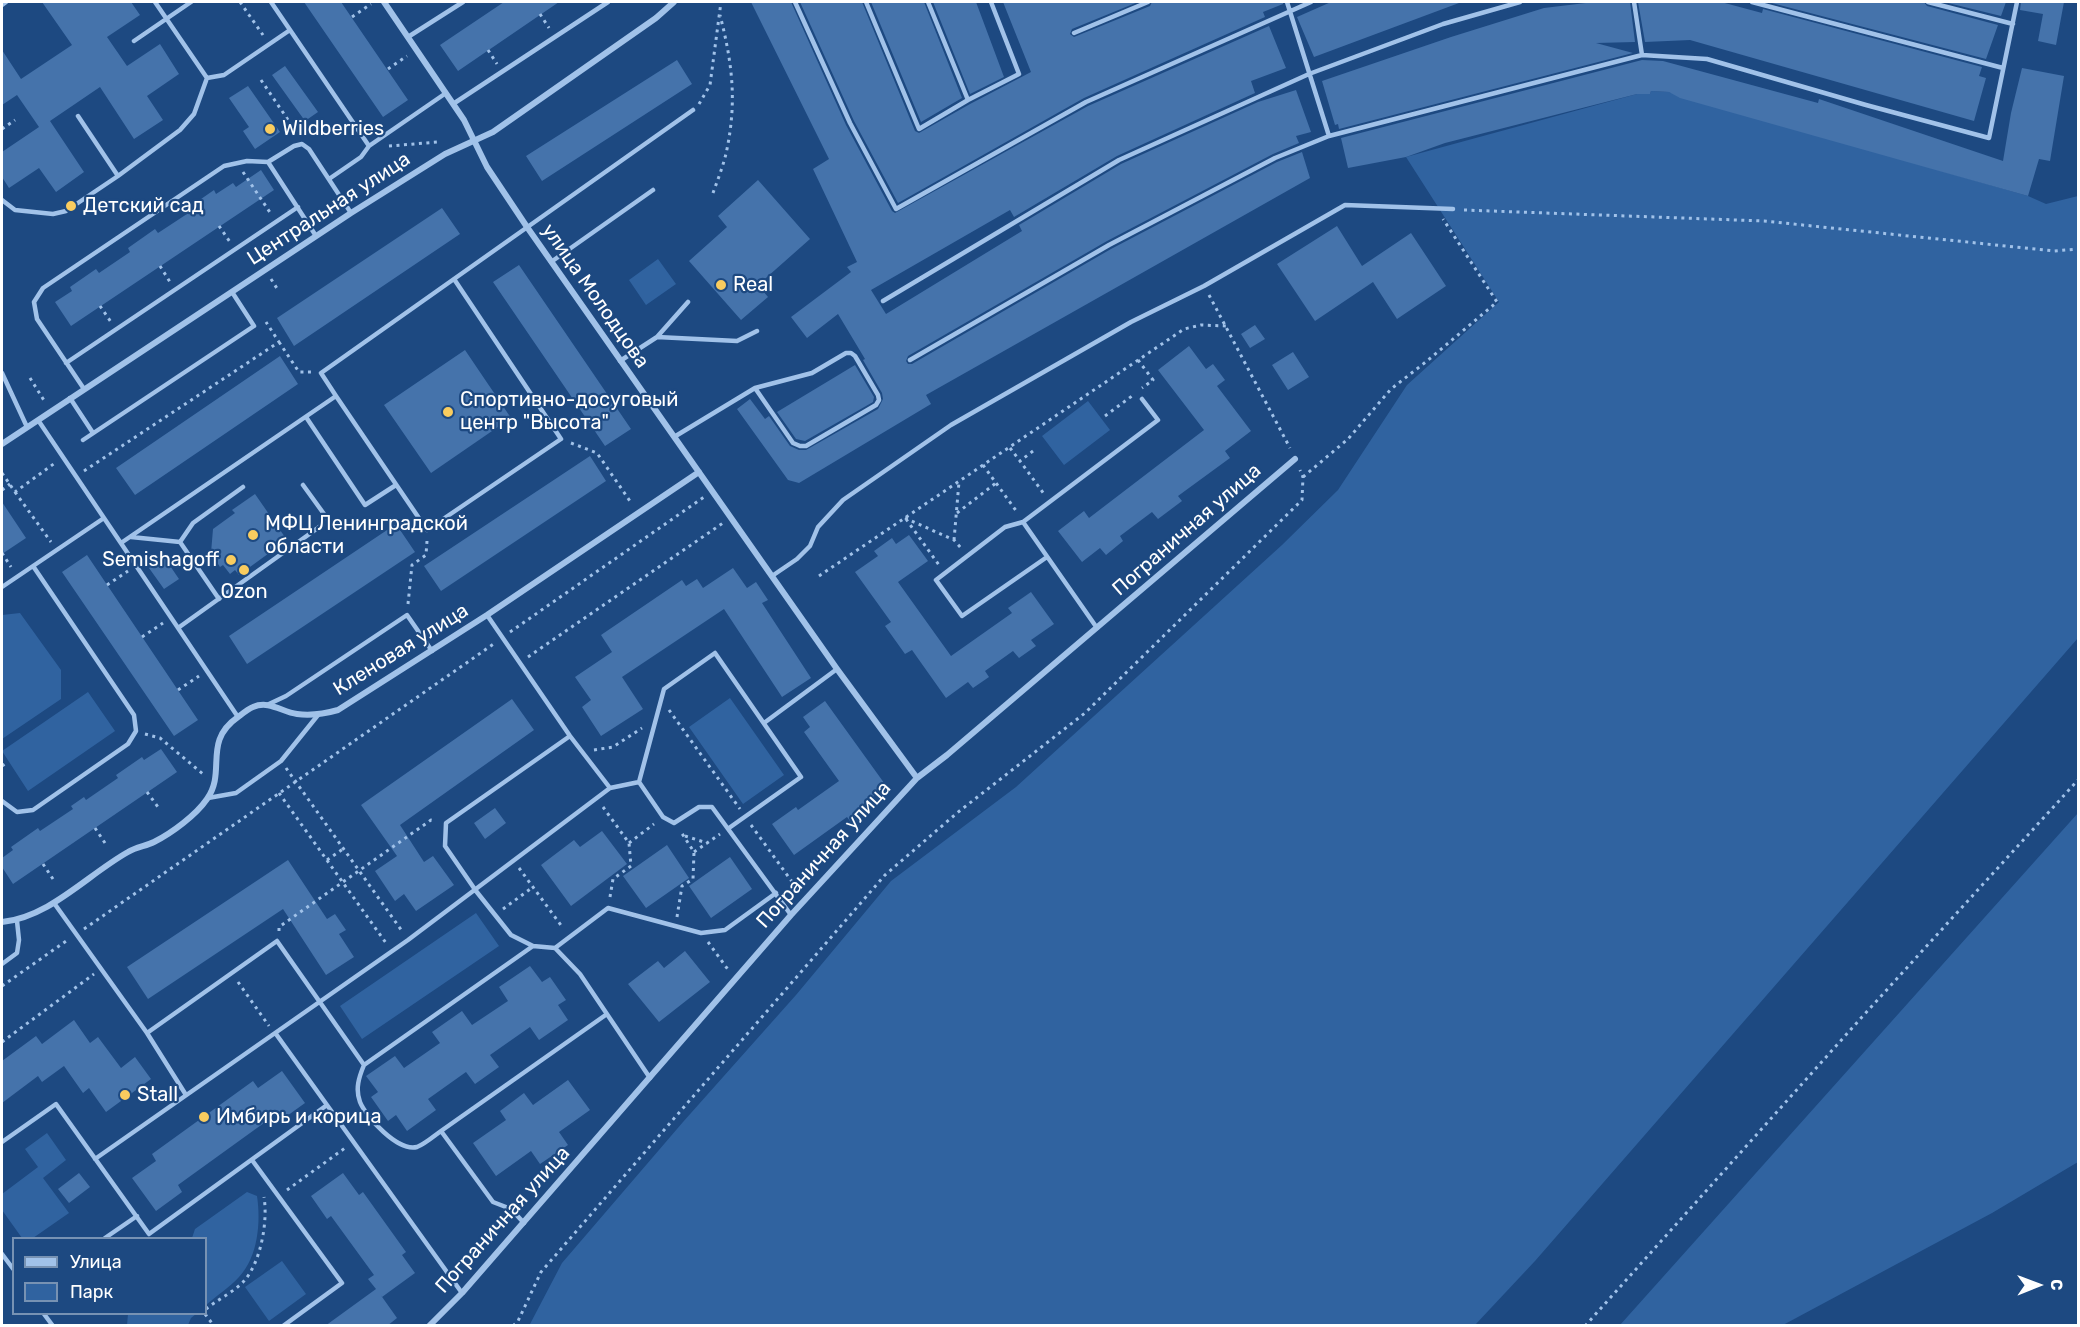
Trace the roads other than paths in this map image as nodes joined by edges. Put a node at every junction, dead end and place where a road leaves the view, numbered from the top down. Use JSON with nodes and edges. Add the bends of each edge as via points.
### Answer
{"nodes":[{"id":1,"x":6,"y":2,"type":"edge"},
{"id":2,"x":155,"y":2,"type":"edge"},
{"id":3,"x":191,"y":2,"type":"edge"},
{"id":4,"x":271,"y":2,"type":"edge"},
{"id":5,"x":384,"y":2,"type":"edge"},
{"id":6,"x":463,"y":2,"type":"edge"},
{"id":7,"x":608,"y":2,"type":"edge"},
{"id":8,"x":674,"y":2,"type":"edge"},
{"id":9,"x":795,"y":2,"type":"edge"},
{"id":10,"x":866,"y":2,"type":"edge"},
{"id":11,"x":928,"y":2,"type":"edge"},
{"id":12,"x":991,"y":2,"type":"edge"},
{"id":13,"x":1148,"y":2,"type":"edge"},
{"id":14,"x":1287,"y":2,"type":"edge"},
{"id":15,"x":1311,"y":2,"type":"edge"},
{"id":16,"x":1520,"y":2,"type":"edge"},
{"id":17,"x":1634,"y":2,"type":"edge"},
{"id":18,"x":1752,"y":2,"type":"edge"},
{"id":19,"x":1928,"y":2,"type":"edge"},
{"id":20,"x":2017,"y":2,"type":"edge"},
{"id":21,"x":2,"y":5,"type":"edge"},
{"id":22,"x":1290,"y":11,"type":"junction"},
{"id":23,"x":166,"y":18,"type":"junction"},
{"id":24,"x":2013,"y":24,"type":"junction"},
{"id":25,"x":290,"y":30,"type":"junction"},
{"id":26,"x":1074,"y":33,"type":"dead end"},
{"id":27,"x":408,"y":37,"type":"junction"},
{"id":28,"x":134,"y":40,"type":"dead end"},
{"id":29,"x":1642,"y":55,"type":"junction"},
{"id":30,"x":2003,"y":68,"type":"junction"},
{"id":31,"x":1308,"y":74,"type":"junction"},
{"id":32,"x":207,"y":78,"type":"junction"},
{"id":33,"x":446,"y":93,"type":"junction"},
{"id":34,"x":969,"y":100,"type":"junction"},
{"id":35,"x":453,"y":104,"type":"junction"},
{"id":36,"x":693,"y":110,"type":"road end"},
{"id":37,"x":78,"y":116,"type":"dead end"},
{"id":38,"x":1329,"y":136,"type":"junction"},
{"id":39,"x":473,"y":141,"type":"junction"},
{"id":40,"x":369,"y":146,"type":"junction"},
{"id":41,"x":268,"y":162,"type":"junction"},
{"id":42,"x":118,"y":176,"type":"junction"},
{"id":43,"x":329,"y":179,"type":"junction"},
{"id":44,"x":653,"y":190,"type":"dead end"},
{"id":45,"x":2,"y":200,"type":"edge"},
{"id":46,"x":298,"y":207,"type":"junction"},
{"id":47,"x":1454,"y":209,"type":"road end"},
{"id":48,"x":351,"y":213,"type":"junction"},
{"id":49,"x":527,"y":227,"type":"junction"},
{"id":50,"x":316,"y":236,"type":"junction"},
{"id":51,"x":551,"y":262,"type":"junction"},
{"id":52,"x":454,"y":279,"type":"junction"},
{"id":53,"x":231,"y":292,"type":"junction"},
{"id":54,"x":688,"y":302,"type":"dead end"},
{"id":55,"x":883,"y":302,"type":"dead end"},
{"id":56,"x":757,"y":331,"type":"dead end"},
{"id":57,"x":657,"y":337,"type":"junction"},
{"id":58,"x":909,"y":360,"type":"dead end"},
{"id":59,"x":620,"y":361,"type":"junction"},
{"id":60,"x":66,"y":363,"type":"junction"},
{"id":61,"x":2,"y":373,"type":"edge"},
{"id":62,"x":755,"y":388,"type":"junction"},
{"id":63,"x":84,"y":389,"type":"junction"},
{"id":64,"x":336,"y":396,"type":"junction"},
{"id":65,"x":70,"y":398,"type":"junction"},
{"id":66,"x":1142,"y":399,"type":"dead end"},
{"id":67,"x":306,"y":417,"type":"junction"},
{"id":68,"x":38,"y":420,"type":"junction"},
{"id":69,"x":27,"y":427,"type":"junction"},
{"id":70,"x":93,"y":433,"type":"junction"},
{"id":71,"x":674,"y":437,"type":"junction"},
{"id":72,"x":83,"y":440,"type":"dead end"},
{"id":73,"x":2,"y":444,"type":"edge"},
{"id":74,"x":1295,"y":459,"type":"road end"},
{"id":75,"x":699,"y":472,"type":"junction"},
{"id":76,"x":303,"y":485,"type":"dead end"},
{"id":77,"x":396,"y":485,"type":"junction"},
{"id":78,"x":243,"y":487,"type":"dead end"},
{"id":79,"x":104,"y":518,"type":"junction"},
{"id":80,"x":1023,"y":522,"type":"junction"},
{"id":81,"x":131,"y":537,"type":"junction"},
{"id":82,"x":180,"y":542,"type":"junction"},
{"id":83,"x":121,"y":543,"type":"junction"},
{"id":84,"x":1047,"y":557,"type":"junction"},
{"id":85,"x":33,"y":566,"type":"junction"},
{"id":86,"x":772,"y":576,"type":"junction"},
{"id":87,"x":2,"y":587,"type":"edge"},
{"id":88,"x":219,"y":599,"type":"junction"},
{"id":89,"x":487,"y":615,"type":"junction"},
{"id":90,"x":178,"y":628,"type":"junction"},
{"id":91,"x":1097,"y":628,"type":"junction"},
{"id":92,"x":432,"y":651,"type":"junction"},
{"id":93,"x":837,"y":669,"type":"junction"},
{"id":94,"x":269,"y":704,"type":"junction"},
{"id":95,"x":318,"y":715,"type":"junction"},
{"id":96,"x":238,"y":717,"type":"junction"},
{"id":97,"x":764,"y":723,"type":"junction"},
{"id":98,"x":570,"y":736,"type":"junction"},
{"id":99,"x":917,"y":778,"type":"junction"},
{"id":100,"x":639,"y":782,"type":"junction"},
{"id":101,"x":610,"y":788,"type":"junction"},
{"id":102,"x":208,"y":798,"type":"junction"},
{"id":103,"x":2,"y":801,"type":"edge"},
{"id":104,"x":729,"y":828,"type":"junction"},
{"id":105,"x":476,"y":891,"type":"junction"},
{"id":106,"x":776,"y":893,"type":"junction"},
{"id":107,"x":54,"y":903,"type":"junction"},
{"id":108,"x":791,"y":915,"type":"junction"},
{"id":109,"x":17,"y":921,"type":"junction"},
{"id":110,"x":2,"y":922,"type":"edge"},
{"id":111,"x":533,"y":946,"type":"junction"},
{"id":112,"x":555,"y":948,"type":"junction"},
{"id":113,"x":2,"y":964,"type":"edge"},
{"id":114,"x":320,"y":1001,"type":"junction"},
{"id":115,"x":607,"y":1014,"type":"junction"},
{"id":116,"x":147,"y":1033,"type":"junction"},
{"id":117,"x":276,"y":1034,"type":"junction"},
{"id":118,"x":364,"y":1065,"type":"junction"},
{"id":119,"x":650,"y":1078,"type":"junction"},
{"id":120,"x":186,"y":1095,"type":"junction"},
{"id":121,"x":327,"y":1105,"type":"junction"},
{"id":122,"x":441,"y":1131,"type":"junction"},
{"id":123,"x":2,"y":1142,"type":"edge"},
{"id":124,"x":95,"y":1159,"type":"junction"},
{"id":125,"x":252,"y":1160,"type":"junction"},
{"id":126,"x":136,"y":1216,"type":"junction"},
{"id":127,"x":524,"y":1223,"type":"junction"},
{"id":128,"x":108,"y":1237,"type":"edge"},
{"id":129,"x":2,"y":1254,"type":"edge"},
{"id":130,"x":12,"y":1267,"type":"edge"},
{"id":131,"x":462,"y":1293,"type":"junction"},
{"id":132,"x":283,"y":1326,"type":"edge"},
{"id":133,"x":429,"y":1326,"type":"edge"}],
"edges":[{"from":1,"to":21,"type":"lane"},
{"from":2,"to":23,"type":"lane"},
{"from":3,"to":23,"type":"lane"},
{"from":4,"to":25,"type":"lane"},
{"from":5,"to":27,"type":"street","name":"улица Молодцова"},
{"from":6,"to":27,"type":"lane"},
{"from":7,"to":35,"type":"lane"},
{"from":8,"to":39,"type":"street","name":"Центральная улица","via":[[543,98]]},
{"from":9,"to":22,"type":"lane","via":[[850,123],[896,209],[1086,102]]},
{"from":10,"to":34,"type":"lane","via":[[919,129]]},
{"from":11,"to":34,"type":"lane"},
{"from":12,"to":34,"type":"lane","via":[[1019,75]]},
{"from":13,"to":26,"type":"lane"},
{"from":14,"to":22,"type":"lane"},
{"from":15,"to":22,"type":"lane"},
{"from":16,"to":31,"type":"lane","via":[[1443,24]]},
{"from":17,"to":29,"type":"lane"},
{"from":18,"to":30,"type":"lane"},
{"from":19,"to":24,"type":"lane"},
{"from":20,"to":24,"type":"lane"},
{"from":22,"to":31,"type":"lane"},
{"from":23,"to":28,"type":"lane"},
{"from":23,"to":32,"type":"lane"},
{"from":24,"to":30,"type":"lane"},
{"from":25,"to":32,"type":"lane","via":[[224,75]]},
{"from":25,"to":40,"type":"lane"},
{"from":27,"to":33,"type":"street","name":"улица Молодцова"},
{"from":29,"to":30,"type":"lane","via":[[1707,59],[1989,138]]},
{"from":29,"to":38,"type":"lane"},
{"from":31,"to":38,"type":"lane"},
{"from":31,"to":55,"type":"lane","via":[[1119,160]]},
{"from":32,"to":42,"type":"lane","via":[[194,114],[180,130]]},
{"from":33,"to":35,"type":"street","name":"улица Молодцова"},
{"from":33,"to":40,"type":"lane"},
{"from":35,"to":39,"type":"street","name":"улица Молодцова"},
{"from":36,"to":49,"type":"lane"},
{"from":37,"to":42,"type":"lane"},
{"from":38,"to":58,"type":"lane","via":[[1275,158],[1109,245]]},
{"from":39,"to":48,"type":"street","name":"Центральная улица","via":[[445,154]]},
{"from":39,"to":49,"type":"street","name":"улица Молодцова"},
{"from":40,"to":43,"type":"lane","via":[[361,157]]},
{"from":41,"to":43,"type":"lane","via":[[302,144]]},
{"from":41,"to":46,"type":"lane"},
{"from":41,"to":60,"type":"lane","via":[[247,160],[224,166],[43,288],[34,303],[37,319]]},
{"from":42,"to":45,"type":"lane","via":[[66,211],[53,214],[15,210]]},
{"from":43,"to":48,"type":"lane"},
{"from":44,"to":51,"type":"lane"},
{"from":46,"to":50,"type":"lane"},
{"from":46,"to":60,"type":"lane"},
{"from":47,"to":86,"type":"lane","via":[[1345,205],[951,425],[843,500],[818,527],[810,546]]},
{"from":48,"to":50,"type":"street","name":"Центральная улица"},
{"from":49,"to":51,"type":"street","name":"улица Молодцова"},
{"from":49,"to":52,"type":"lane"},
{"from":50,"to":53,"type":"street","name":"Центральная улица"},
{"from":51,"to":59,"type":"street","name":"улица Молодцова"},
{"from":52,"to":64,"type":"lane","via":[[321,373]]},
{"from":52,"to":77,"type":"lane","via":[[561,439],[427,530]]},
{"from":53,"to":63,"type":"street","name":"Центральная улица"},
{"from":53,"to":70,"type":"lane","via":[[254,326]]},
{"from":54,"to":57,"type":"lane"},
{"from":56,"to":57,"type":"lane","via":[[737,341]]},
{"from":57,"to":59,"type":"lane"},
{"from":59,"to":71,"type":"street","name":"улица Молодцова"},
{"from":60,"to":63,"type":"lane"},
{"from":61,"to":69,"type":"lane"},
{"from":62,"to":62,"type":"lane","via":[[793,443],[800,446],[806,446],[879,400],[851,353],[812,374]]},
{"from":62,"to":71,"type":"lane"},
{"from":63,"to":65,"type":"street","name":"Центральная улица"},
{"from":64,"to":67,"type":"lane"},
{"from":64,"to":77,"type":"lane"},
{"from":65,"to":68,"type":"street","name":"Центральная улица"},
{"from":65,"to":70,"type":"lane"},
{"from":66,"to":80,"type":"lane","via":[[1158,420]]},
{"from":67,"to":77,"type":"lane","via":[[366,506]]},
{"from":67,"to":81,"type":"lane"},
{"from":68,"to":69,"type":"street","name":"Центральная улица"},
{"from":68,"to":79,"type":"lane"},
{"from":69,"to":73,"type":"street","name":"Центральная улица"},
{"from":70,"to":72,"type":"lane"},
{"from":71,"to":75,"type":"street","name":"улица Молодцова"},
{"from":74,"to":91,"type":"street","name":"Пограничная улица"},
{"from":75,"to":86,"type":"street","name":"улица Молодцова"},
{"from":75,"to":89,"type":"street","name":"Кленовая улица"},
{"from":76,"to":88,"type":"lane","via":[[324,514],[322,525]]},
{"from":78,"to":82,"type":"lane","via":[[193,523]]},
{"from":79,"to":83,"type":"lane"},
{"from":79,"to":85,"type":"lane"},
{"from":80,"to":84,"type":"lane"},
{"from":80,"to":84,"type":"lane","via":[[1005,527],[936,580],[962,616]]},
{"from":81,"to":82,"type":"lane"},
{"from":81,"to":83,"type":"lane"},
{"from":82,"to":88,"type":"lane"},
{"from":83,"to":90,"type":"lane"},
{"from":84,"to":91,"type":"lane"},
{"from":85,"to":87,"type":"lane"},
{"from":85,"to":103,"type":"lane","via":[[134,715],[136,731],[128,744],[33,810],[17,812]]},
{"from":86,"to":93,"type":"street","name":"улица Молодцова"},
{"from":88,"to":90,"type":"lane"},
{"from":89,"to":92,"type":"street","name":"Кленовая улица"},
{"from":89,"to":98,"type":"lane"},
{"from":90,"to":96,"type":"lane"},
{"from":91,"to":99,"type":"street","name":"Пограничная улица"},
{"from":92,"to":94,"type":"lane","via":[[407,615]]},
{"from":92,"to":95,"type":"street","name":"Кленовая улица","via":[[338,710]]},
{"from":93,"to":97,"type":"lane"},
{"from":93,"to":99,"type":"street","name":"улица Молодцова"},
{"from":94,"to":95,"type":"street","name":"Кленовая улица","via":[[294,714]]},
{"from":94,"to":96,"type":"street","via":[[253,706]]},
{"from":95,"to":102,"type":"lane","via":[[281,760],[236,793]]},
{"from":96,"to":102,"type":"street","via":[[220,736],[214,783]]},
{"from":97,"to":100,"type":"lane","via":[[715,652],[664,689]]},
{"from":97,"to":104,"type":"lane","via":[[801,777]]},
{"from":98,"to":101,"type":"lane"},
{"from":98,"to":105,"type":"lane","via":[[446,824],[445,846]]},
{"from":99,"to":108,"type":"street","name":"Пограничная улица"},
{"from":100,"to":101,"type":"lane"},
{"from":100,"to":104,"type":"lane","via":[[663,817],[674,823],[699,807],[712,807]]},
{"from":101,"to":105,"type":"lane"},
{"from":102,"to":107,"type":"street","via":[[192,816],[154,842],[130,851]]},
{"from":104,"to":106,"type":"lane"},
{"from":105,"to":111,"type":"lane","via":[[511,935]]},
{"from":105,"to":114,"type":"lane"},
{"from":106,"to":108,"type":"lane"},
{"from":106,"to":112,"type":"lane","via":[[724,930],[701,933],[608,908]]},
{"from":107,"to":109,"type":"street"},
{"from":107,"to":116,"type":"lane"},
{"from":108,"to":119,"type":"street","name":"Пограничная улица"},
{"from":109,"to":110,"type":"street"},
{"from":109,"to":113,"type":"lane","via":[[17,953]]},
{"from":111,"to":112,"type":"lane"},
{"from":111,"to":118,"type":"lane"},
{"from":112,"to":115,"type":"lane"},
{"from":114,"to":116,"type":"lane","via":[[277,941]]},
{"from":114,"to":117,"type":"lane"},
{"from":114,"to":118,"type":"lane"},
{"from":115,"to":119,"type":"lane"},
{"from":115,"to":122,"type":"lane"},
{"from":116,"to":120,"type":"lane"},
{"from":117,"to":120,"type":"lane"},
{"from":117,"to":121,"type":"lane"},
{"from":118,"to":122,"type":"lane","via":[[357,1080],[360,1101],[378,1128],[403,1146],[416,1147]]},
{"from":119,"to":127,"type":"street","name":"Пограничная улица"},
{"from":120,"to":124,"type":"lane"},
{"from":121,"to":125,"type":"lane"},
{"from":121,"to":131,"type":"lane"},
{"from":122,"to":127,"type":"lane","via":[[493,1202],[511,1209]]},
{"from":123,"to":124,"type":"lane","via":[[56,1104]]},
{"from":124,"to":126,"type":"lane"},
{"from":125,"to":126,"type":"lane","via":[[149,1234]]},
{"from":125,"to":132,"type":"lane","via":[[342,1283]]},
{"from":126,"to":128,"type":"lane"},
{"from":127,"to":131,"type":"street","name":"Пограничная улица"},
{"from":129,"to":130,"type":"lane"},
{"from":131,"to":133,"type":"street","name":"Пограничная улица"}]}
